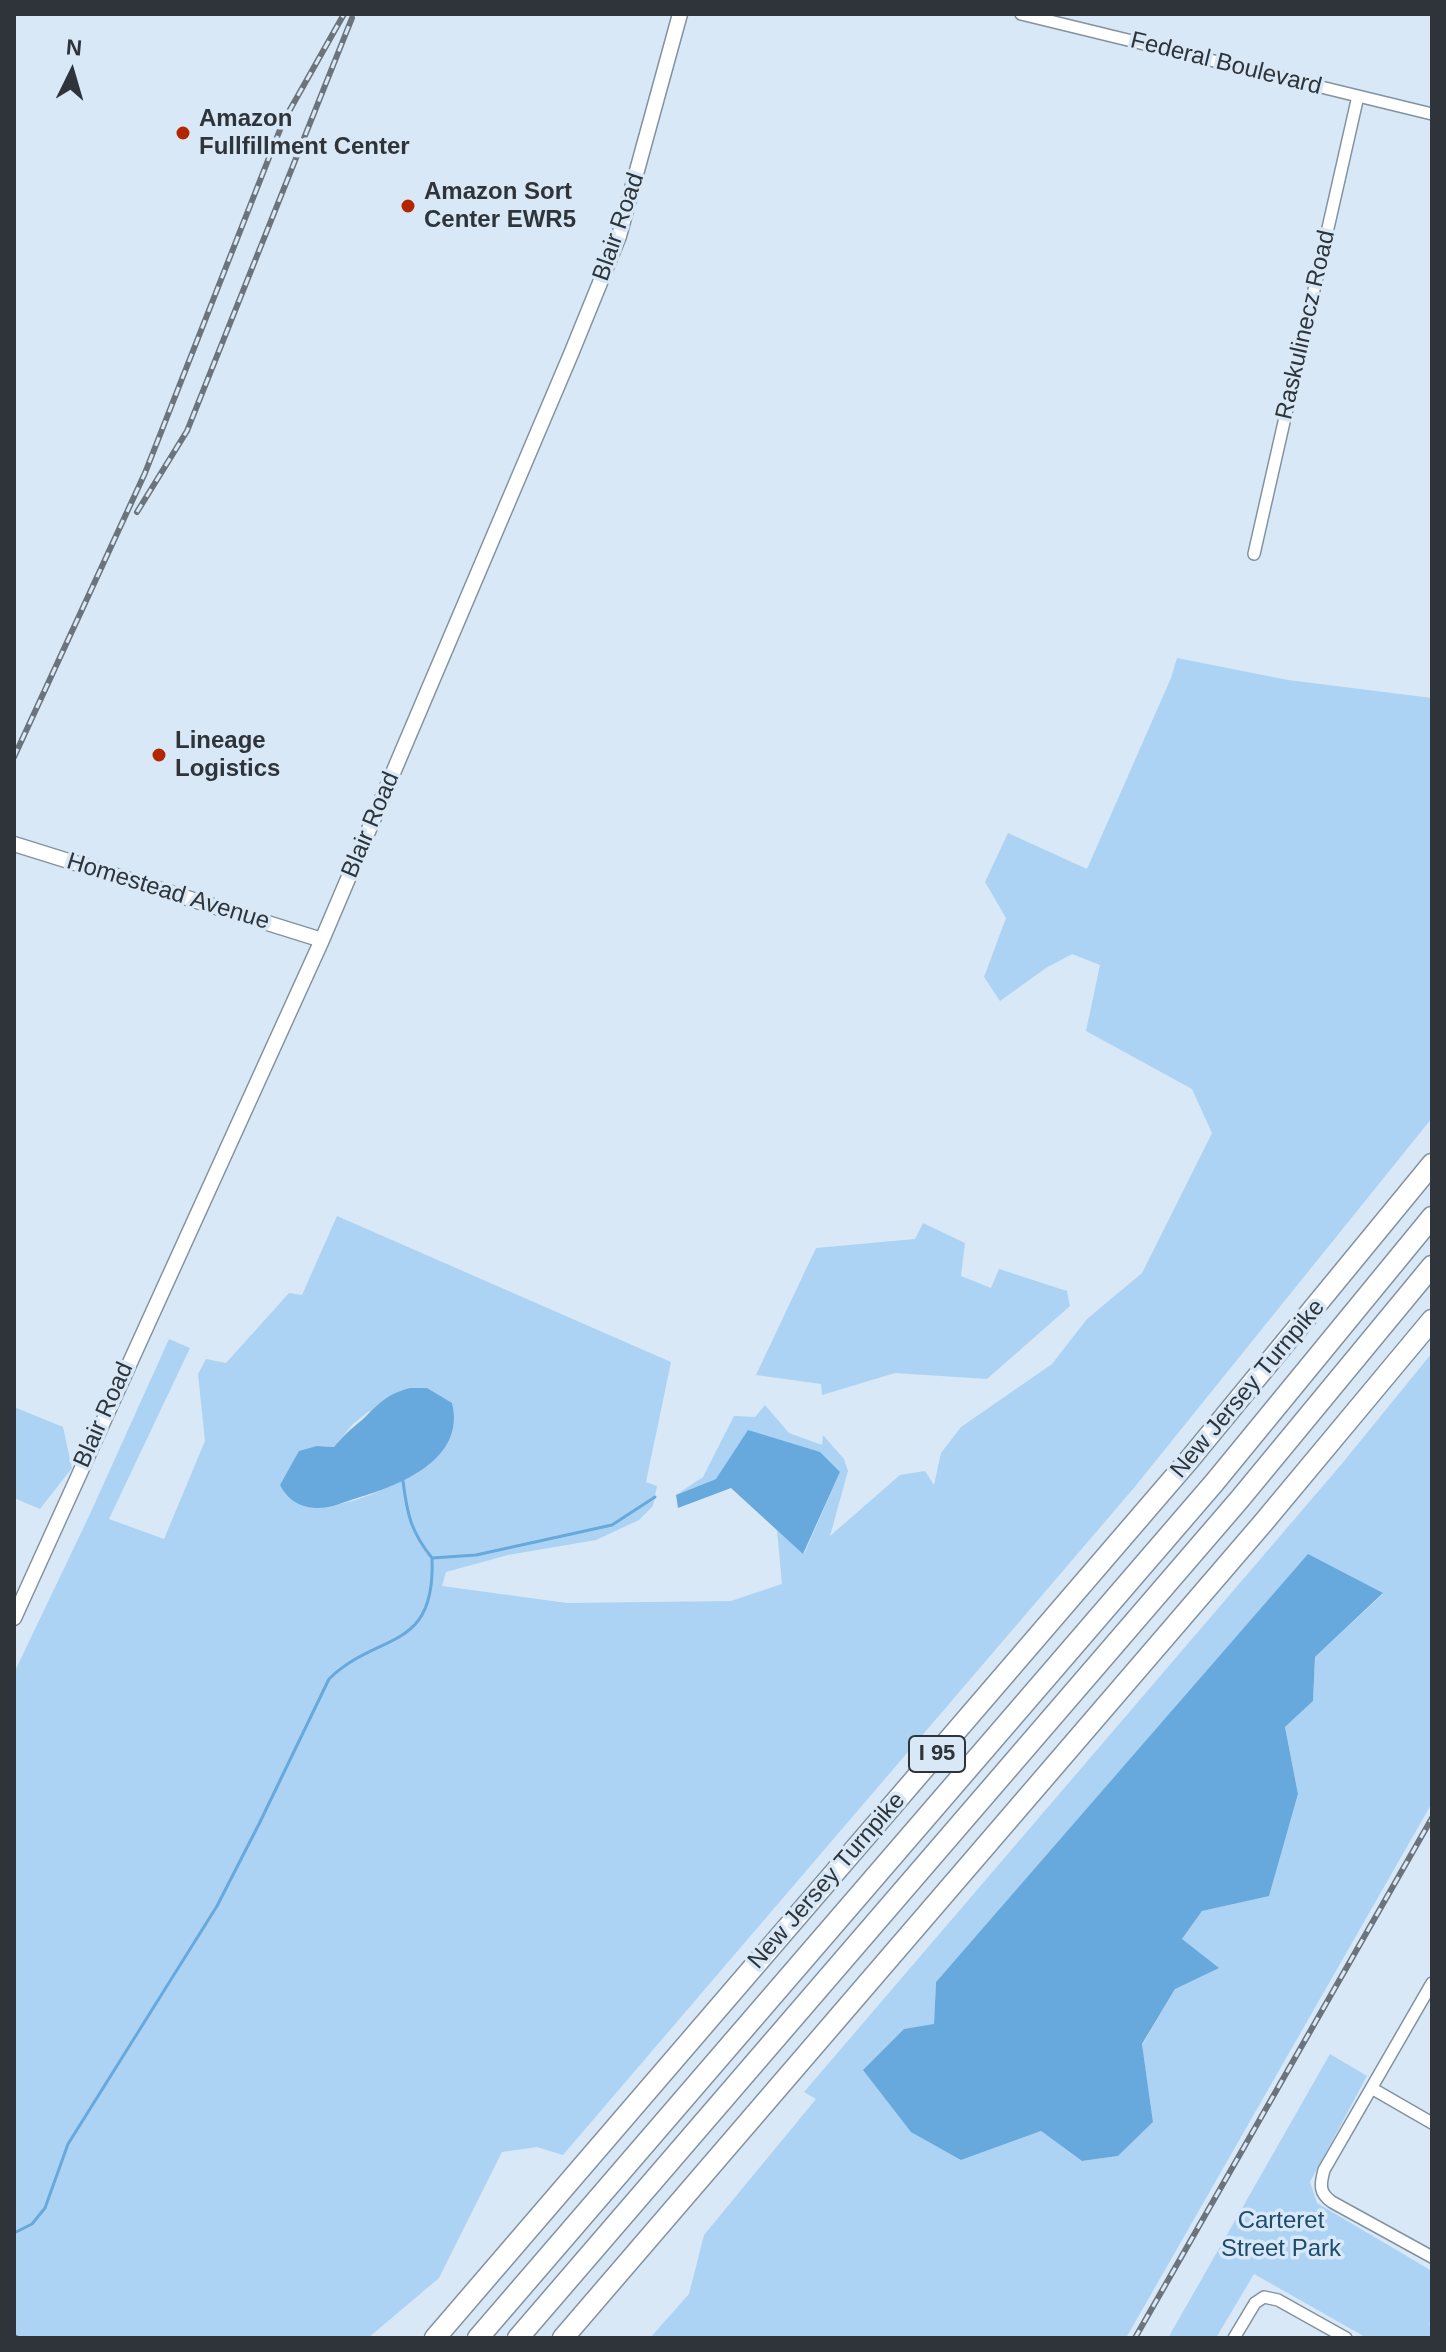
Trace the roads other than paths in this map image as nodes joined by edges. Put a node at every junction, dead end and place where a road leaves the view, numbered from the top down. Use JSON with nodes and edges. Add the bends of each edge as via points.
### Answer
{"nodes":[{"id":1,"x":680,"y":14,"type":"edge"},
{"id":2,"x":1021,"y":14,"type":"edge"},
{"id":3,"x":1358,"y":96,"type":"junction"},
{"id":4,"x":1432,"y":114,"type":"edge"},
{"id":5,"x":1254,"y":554,"type":"dead end"},
{"id":6,"x":14,"y":844,"type":"edge"},
{"id":7,"x":322,"y":940,"type":"junction"},
{"id":8,"x":1432,"y":1164,"type":"edge"},
{"id":9,"x":1432,"y":1217,"type":"edge"},
{"id":10,"x":1432,"y":1266,"type":"edge"},
{"id":11,"x":1432,"y":1320,"type":"edge"},
{"id":12,"x":14,"y":1618,"type":"edge"},
{"id":13,"x":1431,"y":1985,"type":"edge"},
{"id":14,"x":1373,"y":2089,"type":"junction"},
{"id":15,"x":1432,"y":2123,"type":"edge"},
{"id":16,"x":1432,"y":2257,"type":"edge"},
{"id":17,"x":435,"y":2338,"type":"edge"},
{"id":18,"x":478,"y":2338,"type":"edge"},
{"id":19,"x":518,"y":2338,"type":"edge"},
{"id":20,"x":563,"y":2338,"type":"edge"},
{"id":21,"x":1234,"y":2338,"type":"edge"},
{"id":22,"x":1346,"y":2338,"type":"edge"}],
"edges":[{"from":1,"to":7,"type":"street","name":"Blair Road","via":[[619,236]]},
{"from":2,"to":3,"type":"street","name":"Federal Boulevard"},
{"from":3,"to":4,"type":"street","name":"Federal Boulevard"},
{"from":3,"to":5,"type":"street","name":"Raskulinecz Road"},
{"from":6,"to":7,"type":"street","name":"Homestead Avenue"},
{"from":7,"to":12,"type":"street","name":"Blair Road"},
{"from":8,"to":17,"type":"highway","name":"New Jersey Turnpike","number":"I 95","via":[[1189,1460]]},
{"from":9,"to":18,"type":"highway","name":"New Jersey Turnpike","number":"I 95","via":[[1214,1483]]},
{"from":10,"to":19,"type":"highway","number":"I 95","via":[[1228,1512]]},
{"from":11,"to":20,"type":"highway"},
{"from":13,"to":14,"type":"street"},
{"from":14,"to":15,"type":"street"},
{"from":14,"to":16,"type":"street","via":[[1324,2170],[1323,2196]]},
{"from":21,"to":22,"type":"street","via":[[1264,2297],[1281,2301]]}]}
